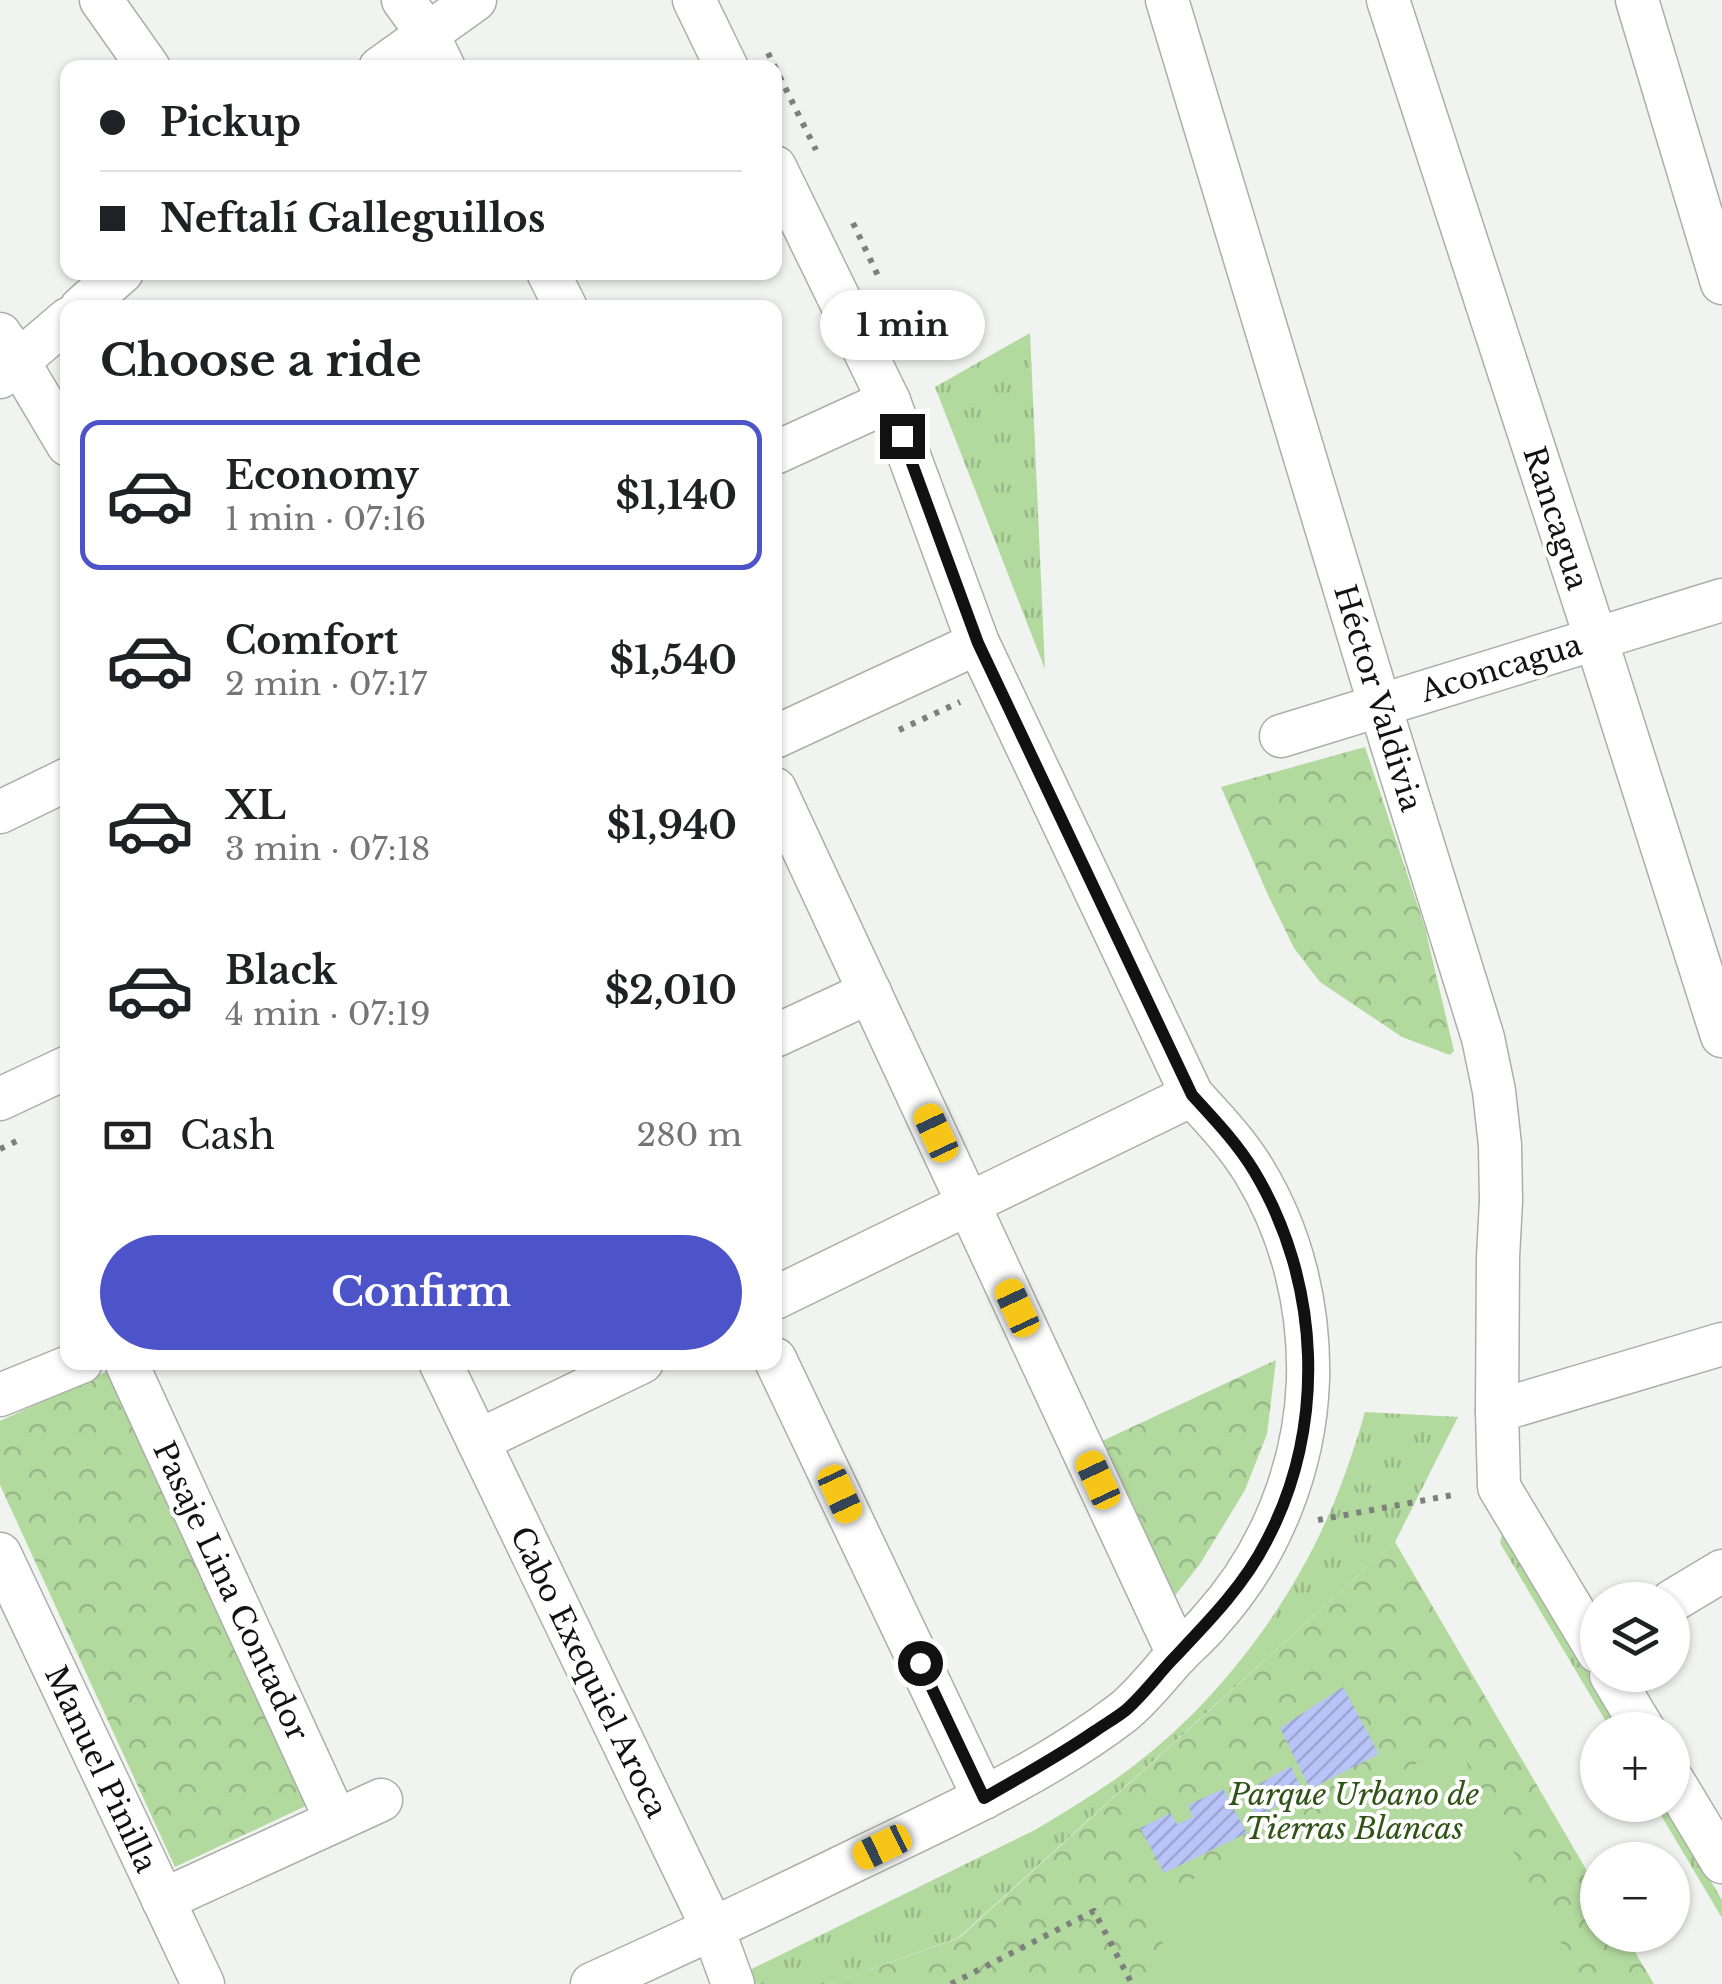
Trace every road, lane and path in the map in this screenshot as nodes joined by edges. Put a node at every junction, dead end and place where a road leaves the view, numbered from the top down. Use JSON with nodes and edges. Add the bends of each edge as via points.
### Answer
{"nodes":[{"id":1,"x":100,"y":0,"type":"edge"},
{"id":2,"x":475,"y":0,"type":"edge"},
{"id":3,"x":694,"y":0,"type":"edge"},
{"id":4,"x":1168,"y":0,"type":"edge"},
{"id":5,"x":1388,"y":0,"type":"edge"},
{"id":6,"x":1637,"y":0,"type":"edge"},
{"id":7,"x":424,"y":34,"type":"edge"},
{"id":8,"x":760,"y":36,"type":"dead end"},
{"id":9,"x":144,"y":60,"type":"edge"},
{"id":10,"x":390,"y":60,"type":"edge"},
{"id":11,"x":722,"y":60,"type":"edge"},
{"id":12,"x":772,"y":60,"type":"edge"},
{"id":13,"x":782,"y":80,"type":"edge"},
{"id":14,"x":822,"y":161,"type":"dead end"},
{"id":15,"x":782,"y":181,"type":"edge"},
{"id":16,"x":849,"y":215,"type":"dead end"},
{"id":17,"x":113,"y":280,"type":"edge"},
{"id":18,"x":1722,"y":283,"type":"edge"},
{"id":19,"x":882,"y":285,"type":"dead end"},
{"id":20,"x":90,"y":300,"type":"edge"},
{"id":21,"x":60,"y":324,"type":"edge"},
{"id":22,"x":6,"y":358,"type":"edge"},
{"id":23,"x":889,"y":402,"type":"junction"},
{"id":24,"x":60,"y":434,"type":"edge"},
{"id":25,"x":782,"y":450,"type":"edge"},
{"id":26,"x":1722,"y":600,"type":"edge"},
{"id":27,"x":1596,"y":638,"type":"junction"},
{"id":28,"x":978,"y":643,"type":"junction"},
{"id":29,"x":997,"y":685,"type":"junction"},
{"id":30,"x":1380,"y":706,"type":"junction"},
{"id":31,"x":895,"y":732,"type":"dead end"},
{"id":32,"x":782,"y":735,"type":"edge"},
{"id":33,"x":1281,"y":736,"type":"dead end"},
{"id":34,"x":60,"y":783,"type":"edge"},
{"id":35,"x":782,"y":804,"type":"edge"},
{"id":36,"x":0,"y":812,"type":"edge"},
{"id":37,"x":870,"y":992,"type":"junction"},
{"id":38,"x":782,"y":1033,"type":"edge"},
{"id":39,"x":1722,"y":1036,"type":"edge"},
{"id":40,"x":60,"y":1071,"type":"edge"},
{"id":41,"x":1192,"y":1095,"type":"junction"},
{"id":42,"x":0,"y":1099,"type":"edge"},
{"id":43,"x":968,"y":1204,"type":"junction"},
{"id":44,"x":782,"y":1295,"type":"edge"},
{"id":45,"x":1722,"y":1344,"type":"edge"},
{"id":46,"x":61,"y":1370,"type":"edge"},
{"id":47,"x":130,"y":1370,"type":"edge"},
{"id":48,"x":444,"y":1370,"type":"edge"},
{"id":49,"x":626,"y":1370,"type":"edge"},
{"id":50,"x":780,"y":1370,"type":"edge"},
{"id":51,"x":0,"y":1395,"type":"edge"},
{"id":52,"x":1497,"y":1410,"type":"junction"},
{"id":53,"x":478,"y":1442,"type":"junction"},
{"id":54,"x":1499,"y":1487,"type":"junction"},
{"id":55,"x":1320,"y":1507,"type":"dead end"},
{"id":56,"x":0,"y":1554,"type":"edge"},
{"id":57,"x":1722,"y":1570,"type":"edge"},
{"id":58,"x":1690,"y":1590,"type":"edge"},
{"id":59,"x":1580,"y":1622,"type":"edge"},
{"id":60,"x":1178,"y":1654,"type":"junction"},
{"id":61,"x":984,"y":1798,"type":"junction"},
{"id":62,"x":381,"y":1800,"type":"dead end"},
{"id":63,"x":1690,"y":1809,"type":"edge"},
{"id":64,"x":336,"y":1820,"type":"junction"},
{"id":65,"x":1722,"y":1862,"type":"edge"},
{"id":66,"x":163,"y":1900,"type":"junction"},
{"id":67,"x":713,"y":1929,"type":"junction"},
{"id":68,"x":202,"y":1984,"type":"edge"},
{"id":69,"x":592,"y":1984,"type":"edge"},
{"id":70,"x":733,"y":1984,"type":"edge"},
{"id":71,"x":951,"y":1984,"type":"edge"},
{"id":72,"x":1132,"y":1984,"type":"edge"}],
"edges":[{"from":1,"to":9,"type":"street"},
{"from":2,"to":7,"type":"street"},
{"from":3,"to":11,"type":"street"},
{"from":4,"to":30,"type":"street","name":"Héctor Valdivia"},
{"from":5,"to":27,"type":"street","name":"Rancagua"},
{"from":6,"to":18,"type":"street"},
{"from":7,"to":10,"type":"street"},
{"from":8,"to":12,"type":"path"},
{"from":13,"to":14,"type":"path"},
{"from":15,"to":23,"type":"street"},
{"from":16,"to":19,"type":"path"},
{"from":17,"to":20,"type":"street"},
{"from":21,"to":22,"type":"street"},
{"from":22,"to":24,"type":"street"},
{"from":23,"to":25,"type":"street"},
{"from":23,"to":28,"type":"street"},
{"from":26,"to":27,"type":"street","name":"Aconcagua"},
{"from":27,"to":30,"type":"street","name":"Aconcagua"},
{"from":27,"to":39,"type":"street","name":"Rancagua"},
{"from":28,"to":29,"type":"street"},
{"from":28,"to":32,"type":"street"},
{"from":29,"to":31,"type":"path"},
{"from":29,"to":41,"type":"street"},
{"from":30,"to":33,"type":"street","name":"Aconcagua"},
{"from":30,"to":52,"type":"street","name":"Héctor Valdivia","via":[[1494,1091],[1501,1201]]},
{"from":34,"to":36,"type":"street"},
{"from":35,"to":37,"type":"street"},
{"from":37,"to":38,"type":"street"},
{"from":37,"to":43,"type":"street"},
{"from":40,"to":42,"type":"street"},
{"from":41,"to":43,"type":"street"},
{"from":41,"to":60,"type":"street","via":[[1254,1171],[1276,1214],[1304,1308],[1307,1405],[1286,1498],[1266,1542],[1222,1608]]},
{"from":43,"to":44,"type":"street"},
{"from":43,"to":60,"type":"street"},
{"from":45,"to":52,"type":"street"},
{"from":46,"to":51,"type":"street"},
{"from":47,"to":64,"type":"street","name":"Pasaje Lina Contador"},
{"from":48,"to":53,"type":"street","name":"Cabo Exequiel Aroca"},
{"from":49,"to":53,"type":"street"},
{"from":50,"to":61,"type":"street"},
{"from":52,"to":54,"type":"street","name":"Héctor Valdivia"},
{"from":53,"to":67,"type":"street","name":"Cabo Exequiel Aroca"},
{"from":54,"to":55,"type":"path","via":[[1314,1521]]},
{"from":54,"to":59,"type":"street"},
{"from":56,"to":66,"type":"street","name":"Manuel Pinilla"},
{"from":57,"to":58,"type":"street"},
{"from":60,"to":61,"type":"street","via":[[1125,1710]]},
{"from":61,"to":67,"type":"street"},
{"from":62,"to":64,"type":"street"},
{"from":63,"to":65,"type":"street"},
{"from":64,"to":66,"type":"street"},
{"from":66,"to":68,"type":"street","name":"Manuel Pinilla"},
{"from":67,"to":69,"type":"street"},
{"from":67,"to":70,"type":"street","name":"Cabo Exequiel Aroca"},
{"from":71,"to":72,"type":"path","via":[[1094,1911]]}]}
